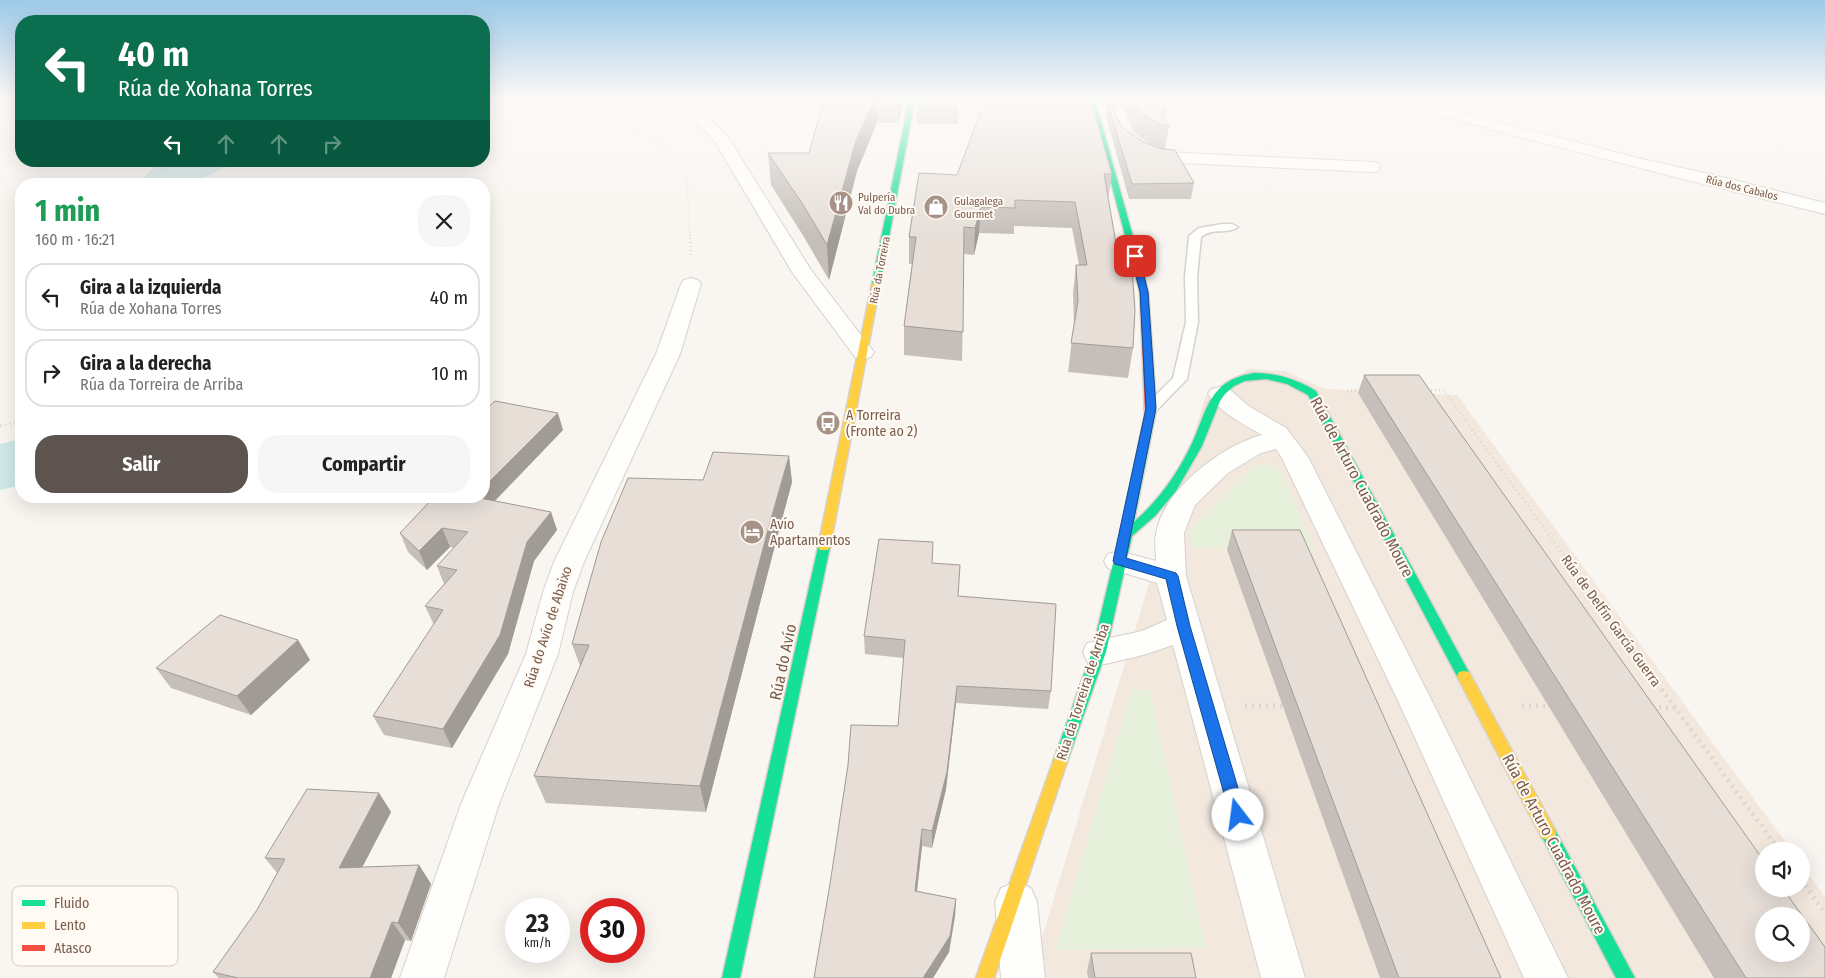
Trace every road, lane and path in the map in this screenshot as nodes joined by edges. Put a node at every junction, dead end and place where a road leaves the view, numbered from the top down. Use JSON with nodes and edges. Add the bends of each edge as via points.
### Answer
{"nodes":[{"id":1,"x":665,"y":146,"type":"edge"},
{"id":2,"x":725,"y":146,"type":"edge"},
{"id":3,"x":903,"y":146,"type":"edge"},
{"id":4,"x":1105,"y":146,"type":"edge"},
{"id":5,"x":1139,"y":146,"type":"edge"},
{"id":6,"x":1571,"y":146,"type":"edge"},
{"id":7,"x":165,"y":167,"type":"edge"},
{"id":8,"x":227,"y":167,"type":"edge"},
{"id":9,"x":1372,"y":167,"type":"dead end"},
{"id":10,"x":146,"y":178,"type":"edge"},
{"id":11,"x":201,"y":178,"type":"edge"},
{"id":12,"x":1825,"y":209,"type":"edge"},
{"id":13,"x":1232,"y":227,"type":"dead end"},
{"id":14,"x":691,"y":284,"type":"joint"},
{"id":15,"x":863,"y":352,"type":"junction"},
{"id":16,"x":1368,"y":390,"type":"edge"},
{"id":17,"x":1423,"y":390,"type":"edge"},
{"id":18,"x":1341,"y":391,"type":"dead end"},
{"id":19,"x":1220,"y":394,"type":"junction"},
{"id":20,"x":1151,"y":408,"type":"junction"},
{"id":21,"x":15,"y":422,"type":"edge"},
{"id":22,"x":0,"y":426,"type":"edge"},
{"id":23,"x":1283,"y":441,"type":"junction"},
{"id":24,"x":1122,"y":547,"type":"junction"},
{"id":25,"x":1172,"y":576,"type":"junction"},
{"id":26,"x":1184,"y":626,"type":"junction"},
{"id":27,"x":1099,"y":652,"type":"junction"},
{"id":28,"x":1251,"y":706,"type":"dead end"},
{"id":29,"x":1287,"y":706,"type":"dead end"},
{"id":30,"x":1518,"y":706,"type":"dead end"},
{"id":31,"x":1557,"y":706,"type":"dead end"},
{"id":32,"x":1643,"y":707,"type":"edge"},
{"id":33,"x":1675,"y":708,"type":"junction"},
{"id":34,"x":1773,"y":842,"type":"edge"},
{"id":35,"x":1810,"y":892,"type":"edge"},
{"id":36,"x":1016,"y":893,"type":"junction"},
{"id":37,"x":1825,"y":913,"type":"edge"},
{"id":38,"x":422,"y":978,"type":"edge"},
{"id":39,"x":731,"y":978,"type":"edge"},
{"id":40,"x":985,"y":978,"type":"edge"},
{"id":41,"x":1023,"y":978,"type":"edge"},
{"id":42,"x":1283,"y":978,"type":"edge"},
{"id":43,"x":1546,"y":978,"type":"edge"},
{"id":44,"x":1626,"y":978,"type":"edge"}],
"edges":[{"from":1,"to":14,"type":"path","via":[[687,181]]},
{"from":2,"to":15,"type":"street","via":[[802,272]]},
{"from":3,"to":15,"type":"street","name":"Rúa da Torreira"},
{"from":4,"to":20,"type":"street","name":"Rúa da Torreira de Arriba","via":[[1144,292]]},
{"from":5,"to":9,"type":"street","name":"Rúa da Torreira de Arriba","via":[[1160,157]]},
{"from":6,"to":12,"type":"street","name":"Rúa dos Cabalos"},
{"from":7,"to":10,"type":"path"},
{"from":8,"to":11,"type":"path"},
{"from":13,"to":20,"type":"lane","via":[[1208,228],[1196,236],[1191,277],[1192,322],[1180,379]]},
{"from":14,"to":38,"type":"street","name":"Rúa do Avío de Abaixo","via":[[668,354],[569,562],[542,654],[480,804]]},
{"from":15,"to":39,"type":"street","name":"Rúa do Avío","via":[[822,560]]},
{"from":16,"to":18,"type":"path"},
{"from":17,"to":33,"type":"path","name":"Rúa de Delfín García Guerra","via":[[1442,390]]},
{"from":19,"to":23,"type":"street"},
{"from":19,"to":24,"type":"street","via":[[1164,500]]},
{"from":19,"to":44,"type":"street","name":"Rúa de Arturo Cuadrado Moure","via":[[1235,380],[1253,375],[1286,379],[1312,393]]},
{"from":20,"to":24,"type":"street","name":"Rúa da Torreira de Arriba"},
{"from":21,"to":22,"type":"path"},
{"from":23,"to":25,"type":"street","via":[[1252,447],[1219,467],[1183,501],[1170,533]]},
{"from":23,"to":43,"type":"street","via":[[1295,457],[1417,705]]},
{"from":24,"to":25,"type":"street"},
{"from":24,"to":27,"type":"street","name":"Rúa da Torreira de Arriba"},
{"from":25,"to":26,"type":"street"},
{"from":26,"to":27,"type":"street","via":[[1125,648]]},
{"from":26,"to":42,"type":"street"},
{"from":27,"to":36,"type":"street","name":"Rúa da Torreira de Arriba"},
{"from":28,"to":29,"type":"path"},
{"from":30,"to":31,"type":"path"},
{"from":32,"to":33,"type":"path"},
{"from":33,"to":34,"type":"path","name":"Rúa de Delfín García Guerra"},
{"from":35,"to":37,"type":"path"},
{"from":36,"to":40,"type":"street","name":"Rúa da Torreira de Arriba"},
{"from":36,"to":41,"type":"street"}]}
